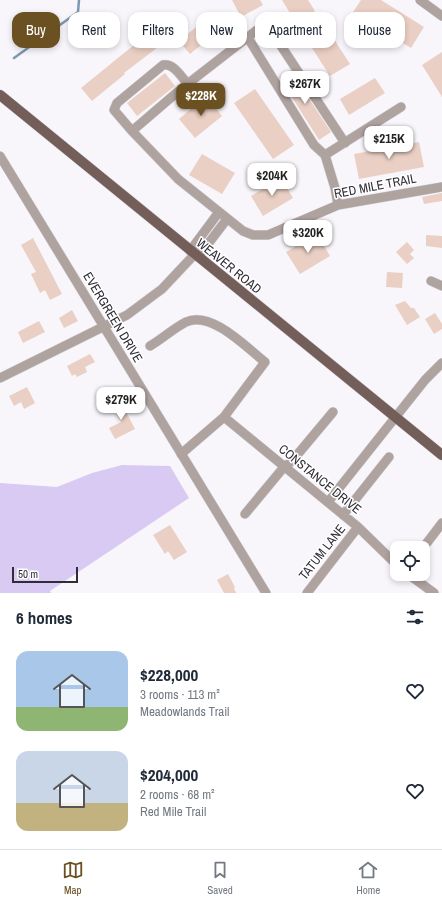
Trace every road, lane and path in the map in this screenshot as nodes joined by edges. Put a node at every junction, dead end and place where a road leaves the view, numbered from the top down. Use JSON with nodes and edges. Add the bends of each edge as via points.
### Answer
{"nodes":[{"id":1,"x":420,"y":0,"type":"edge"},
{"id":2,"x":442,"y":16,"type":"edge"},
{"id":3,"x":248,"y":38,"type":"junction"},
{"id":4,"x":188,"y":84,"type":"junction"},
{"id":5,"x":0,"y":95,"type":"edge"},
{"id":6,"x":401,"y":107,"type":"dead end"},
{"id":7,"x":132,"y":131,"type":"junction"},
{"id":8,"x":345,"y":143,"type":"junction"},
{"id":9,"x":325,"y":155,"type":"junction"},
{"id":10,"x":0,"y":156,"type":"edge"},
{"id":11,"x":442,"y":187,"type":"edge"},
{"id":12,"x":338,"y":205,"type":"junction"},
{"id":13,"x":219,"y":212,"type":"junction"},
{"id":14,"x":228,"y":219,"type":"junction"},
{"id":15,"x":194,"y":254,"type":"junction"},
{"id":16,"x":431,"y":281,"type":"dead end"},
{"id":17,"x":442,"y":286,"type":"edge"},
{"id":18,"x":104,"y":328,"type":"junction"},
{"id":19,"x":150,"y":346,"type":"dead end"},
{"id":20,"x":442,"y":363,"type":"edge"},
{"id":21,"x":0,"y":378,"type":"edge"},
{"id":22,"x":333,"y":412,"type":"dead end"},
{"id":23,"x":224,"y":417,"type":"junction"},
{"id":24,"x":396,"y":418,"type":"junction"},
{"id":25,"x":181,"y":454,"type":"junction"},
{"id":26,"x":442,"y":455,"type":"edge"},
{"id":27,"x":389,"y":457,"type":"dead end"},
{"id":28,"x":284,"y":467,"type":"junction"},
{"id":29,"x":328,"y":502,"type":"junction"},
{"id":30,"x":245,"y":514,"type":"dead end"},
{"id":31,"x":343,"y":515,"type":"junction"},
{"id":32,"x":442,"y":523,"type":"edge"},
{"id":33,"x":358,"y":527,"type":"junction"},
{"id":34,"x":428,"y":541,"type":"edge"},
{"id":35,"x":390,"y":559,"type":"edge"},
{"id":36,"x":418,"y":581,"type":"edge"},
{"id":37,"x":266,"y":593,"type":"edge"},
{"id":38,"x":307,"y":593,"type":"edge"},
{"id":39,"x":434,"y":593,"type":"edge"}],
"edges":[{"from":1,"to":2,"type":"street"},
{"from":3,"to":4,"type":"street"},
{"from":3,"to":8,"type":"street","via":[[266,23]]},
{"from":3,"to":9,"type":"street","via":[[314,145]]},
{"from":4,"to":7,"type":"street"},
{"from":4,"to":7,"type":"street","name":"RED MILE TRAIL","via":[[171,66],[163,65],[116,103],[114,110]]},
{"from":5,"to":15,"type":"main road","name":"WEAVER ROAD"},
{"from":6,"to":8,"type":"street"},
{"from":7,"to":13,"type":"street","name":"RED MILE TRAIL","via":[[178,179]]},
{"from":8,"to":9,"type":"street"},
{"from":9,"to":12,"type":"street"},
{"from":10,"to":18,"type":"street","name":"EVERGREEN DRIVE"},
{"from":11,"to":12,"type":"street","name":"RED MILE TRAIL"},
{"from":12,"to":14,"type":"street","name":"RED MILE TRAIL","via":[[268,236],[243,231]]},
{"from":13,"to":14,"type":"street","name":"RED MILE TRAIL"},
{"from":13,"to":15,"type":"street"},
{"from":14,"to":15,"type":"street"},
{"from":15,"to":18,"type":"street","via":[[162,289],[127,315]]},
{"from":15,"to":24,"type":"main road","name":"WEAVER ROAD"},
{"from":16,"to":17,"type":"street"},
{"from":18,"to":21,"type":"street"},
{"from":18,"to":25,"type":"street","name":"EVERGREEN DRIVE"},
{"from":19,"to":23,"type":"street","via":[[187,322],[205,320],[220,327],[266,362]]},
{"from":20,"to":24,"type":"street","via":[[425,380]]},
{"from":22,"to":28,"type":"street"},
{"from":23,"to":25,"type":"street"},
{"from":23,"to":28,"type":"street","name":"CONSTANCE DRIVE"},
{"from":24,"to":26,"type":"main road","name":"WEAVER ROAD"},
{"from":24,"to":29,"type":"street"},
{"from":25,"to":37,"type":"street","name":"EVERGREEN DRIVE"},
{"from":27,"to":31,"type":"street"},
{"from":28,"to":29,"type":"street","name":"CONSTANCE DRIVE"},
{"from":28,"to":30,"type":"street"},
{"from":29,"to":31,"type":"street","name":"CONSTANCE DRIVE"},
{"from":31,"to":33,"type":"street","name":"CONSTANCE DRIVE"},
{"from":32,"to":34,"type":"street"},
{"from":33,"to":35,"type":"street","name":"CONSTANCE DRIVE"},
{"from":33,"to":38,"type":"street","name":"TATUM LANE"},
{"from":36,"to":39,"type":"street"}]}
